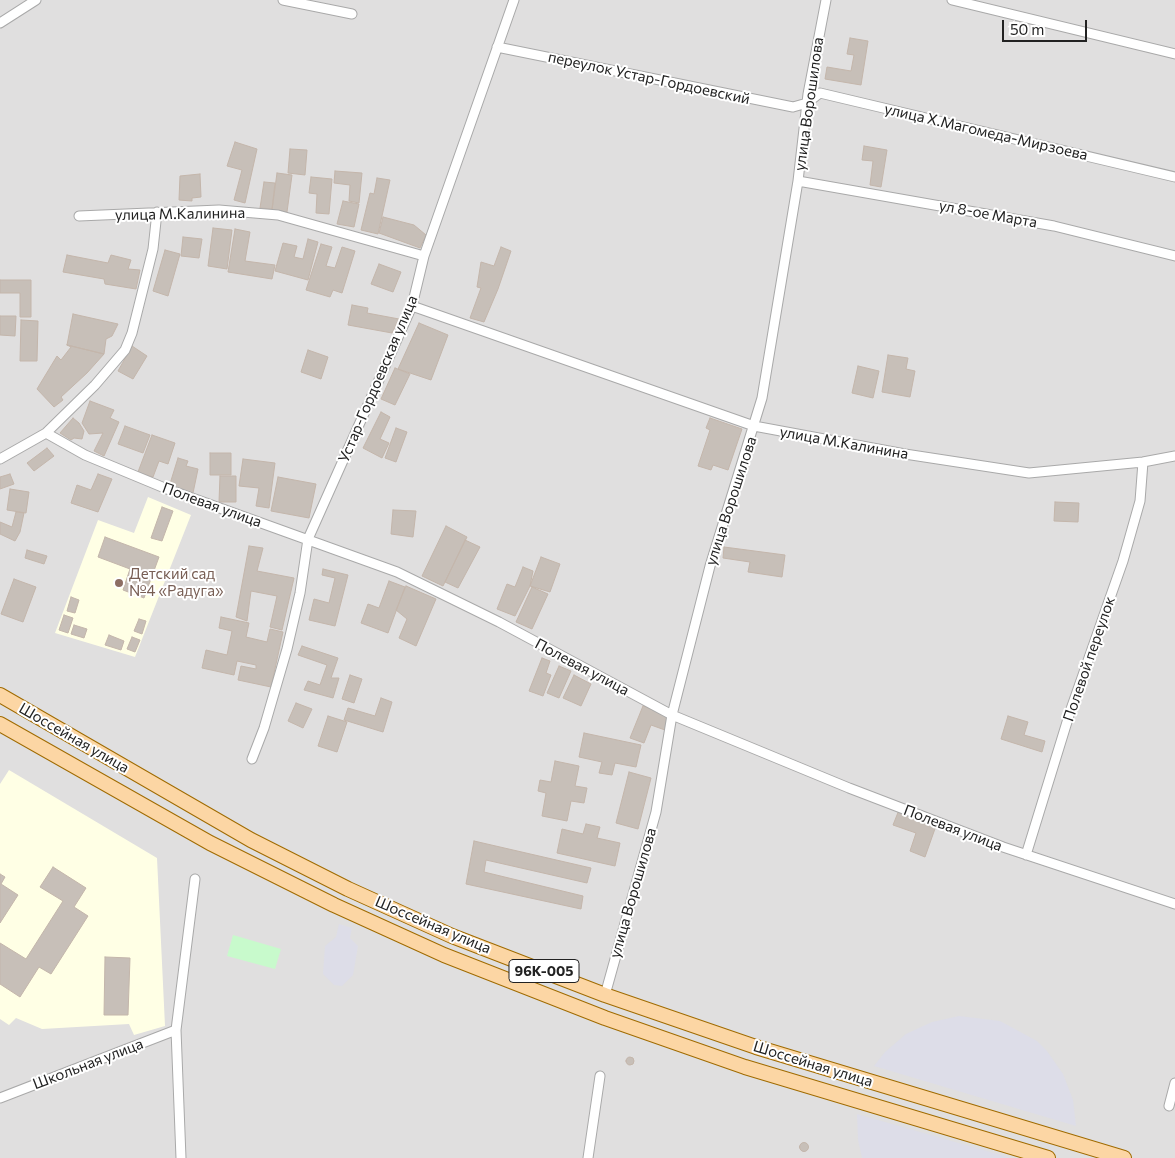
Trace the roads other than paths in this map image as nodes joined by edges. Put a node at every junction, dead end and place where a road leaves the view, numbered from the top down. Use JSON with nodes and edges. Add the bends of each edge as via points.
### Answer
{"nodes":[{"id":1,"x":36,"y":0,"type":"edge"},
{"id":2,"x":283,"y":0,"type":"edge"},
{"id":3,"x":514,"y":0,"type":"edge"},
{"id":4,"x":826,"y":0,"type":"edge"},
{"id":5,"x":952,"y":0,"type":"edge"},
{"id":6,"x":352,"y":14,"type":"dead end"},
{"id":7,"x":0,"y":23,"type":"edge"},
{"id":8,"x":497,"y":47,"type":"junction"},
{"id":9,"x":1175,"y":54,"type":"edge"},
{"id":10,"x":803,"y":104,"type":"junction"},
{"id":11,"x":1175,"y":177,"type":"edge"},
{"id":12,"x":798,"y":181,"type":"junction"},
{"id":13,"x":157,"y":212,"type":"junction"},
{"id":14,"x":79,"y":216,"type":"dead end"},
{"id":15,"x":424,"y":256,"type":"junction"},
{"id":16,"x":1175,"y":256,"type":"edge"},
{"id":17,"x":412,"y":306,"type":"junction"},
{"id":18,"x":754,"y":426,"type":"junction"},
{"id":19,"x":46,"y":433,"type":"junction"},
{"id":20,"x":1175,"y":456,"type":"edge"},
{"id":21,"x":0,"y":459,"type":"edge"},
{"id":22,"x":1143,"y":462,"type":"junction"},
{"id":23,"x":308,"y":540,"type":"junction"},
{"id":24,"x":0,"y":696,"type":"edge"},
{"id":25,"x":672,"y":715,"type":"junction"},
{"id":26,"x":0,"y":724,"type":"edge"},
{"id":27,"x":252,"y":759,"type":"dead end"},
{"id":28,"x":1026,"y":855,"type":"junction"},
{"id":29,"x":195,"y":879,"type":"dead end"},
{"id":30,"x":1175,"y":904,"type":"edge"},
{"id":31,"x":604,"y":995,"type":"junction"},
{"id":32,"x":176,"y":1030,"type":"junction"},
{"id":33,"x":600,"y":1076,"type":"dead end"},
{"id":34,"x":1175,"y":1083,"type":"edge"},
{"id":35,"x":0,"y":1098,"type":"edge"},
{"id":36,"x":1169,"y":1106,"type":"dead end"},
{"id":37,"x":181,"y":1158,"type":"edge"},
{"id":38,"x":588,"y":1158,"type":"edge"},
{"id":39,"x":1048,"y":1158,"type":"edge"},
{"id":40,"x":1124,"y":1158,"type":"edge"}],
"edges":[{"from":1,"to":7,"type":"street"},
{"from":2,"to":6,"type":"street"},
{"from":3,"to":8,"type":"street","name":"Устар-Гордоевская улица"},
{"from":4,"to":10,"type":"street","name":"улица Ворошилова"},
{"from":5,"to":9,"type":"street"},
{"from":8,"to":10,"type":"street","name":"переулок Устар-Гордоевский","via":[[793,107]]},
{"from":8,"to":15,"type":"street","name":"Устар-Гордоевская улица"},
{"from":10,"to":11,"type":"street","name":"улица Х.Магомеда-Мирзоева","via":[[820,93]]},
{"from":10,"to":12,"type":"street","name":"улица Ворошилова"},
{"from":12,"to":16,"type":"street","name":"ул 8-ое Марта","via":[[1054,226]]},
{"from":12,"to":18,"type":"street","name":"улица Ворошилова","via":[[762,398]]},
{"from":13,"to":14,"type":"street","name":"улица М.Калинина"},
{"from":13,"to":15,"type":"street","name":"улица М.Калинина","via":[[219,210],[278,215]]},
{"from":13,"to":19,"type":"street","via":[[153,249],[125,350]]},
{"from":15,"to":17,"type":"street","name":"Устар-Гордоевская улица"},
{"from":17,"to":18,"type":"street","name":"улица М.Калинина"},
{"from":17,"to":23,"type":"street","name":"Устар-Гордоевская улица"},
{"from":18,"to":22,"type":"street","name":"улица М.Калинина","via":[[1029,473]]},
{"from":18,"to":25,"type":"street","name":"улица Ворошилова","via":[[710,566]]},
{"from":19,"to":21,"type":"street"},
{"from":19,"to":23,"type":"street","name":"Полевая улица","via":[[85,455],[167,489]]},
{"from":20,"to":22,"type":"street","name":"улица М.Калинина"},
{"from":22,"to":28,"type":"street","name":"Полевой переулок","via":[[1140,501],[1123,561],[1071,709]]},
{"from":23,"to":25,"type":"street","name":"Полевая улица","via":[[397,572],[499,622]]},
{"from":23,"to":27,"type":"street","name":"Устар-Гордоевская улица","via":[[287,649]]},
{"from":24,"to":31,"type":"main road","name":"Шоссейная улица","number":"96К-005","via":[[236,832],[339,884],[452,936]]},
{"from":25,"to":28,"type":"street","name":"Полевая улица","via":[[849,788]]},
{"from":25,"to":31,"type":"street","name":"улица Ворошилова","via":[[656,812]]},
{"from":26,"to":39,"type":"main road","name":"Шоссейная улица","number":"96К-005","via":[[210,844],[444,955],[605,1018],[745,1067]]},
{"from":28,"to":30,"type":"street","name":"Полевая улица"},
{"from":29,"to":32,"type":"street"},
{"from":31,"to":40,"type":"main road","name":"Шоссейная улица","number":"96К-005","via":[[756,1047]]},
{"from":32,"to":35,"type":"street","name":"Школьная улица"},
{"from":32,"to":37,"type":"street"},
{"from":33,"to":38,"type":"street"},
{"from":34,"to":36,"type":"street"}]}
